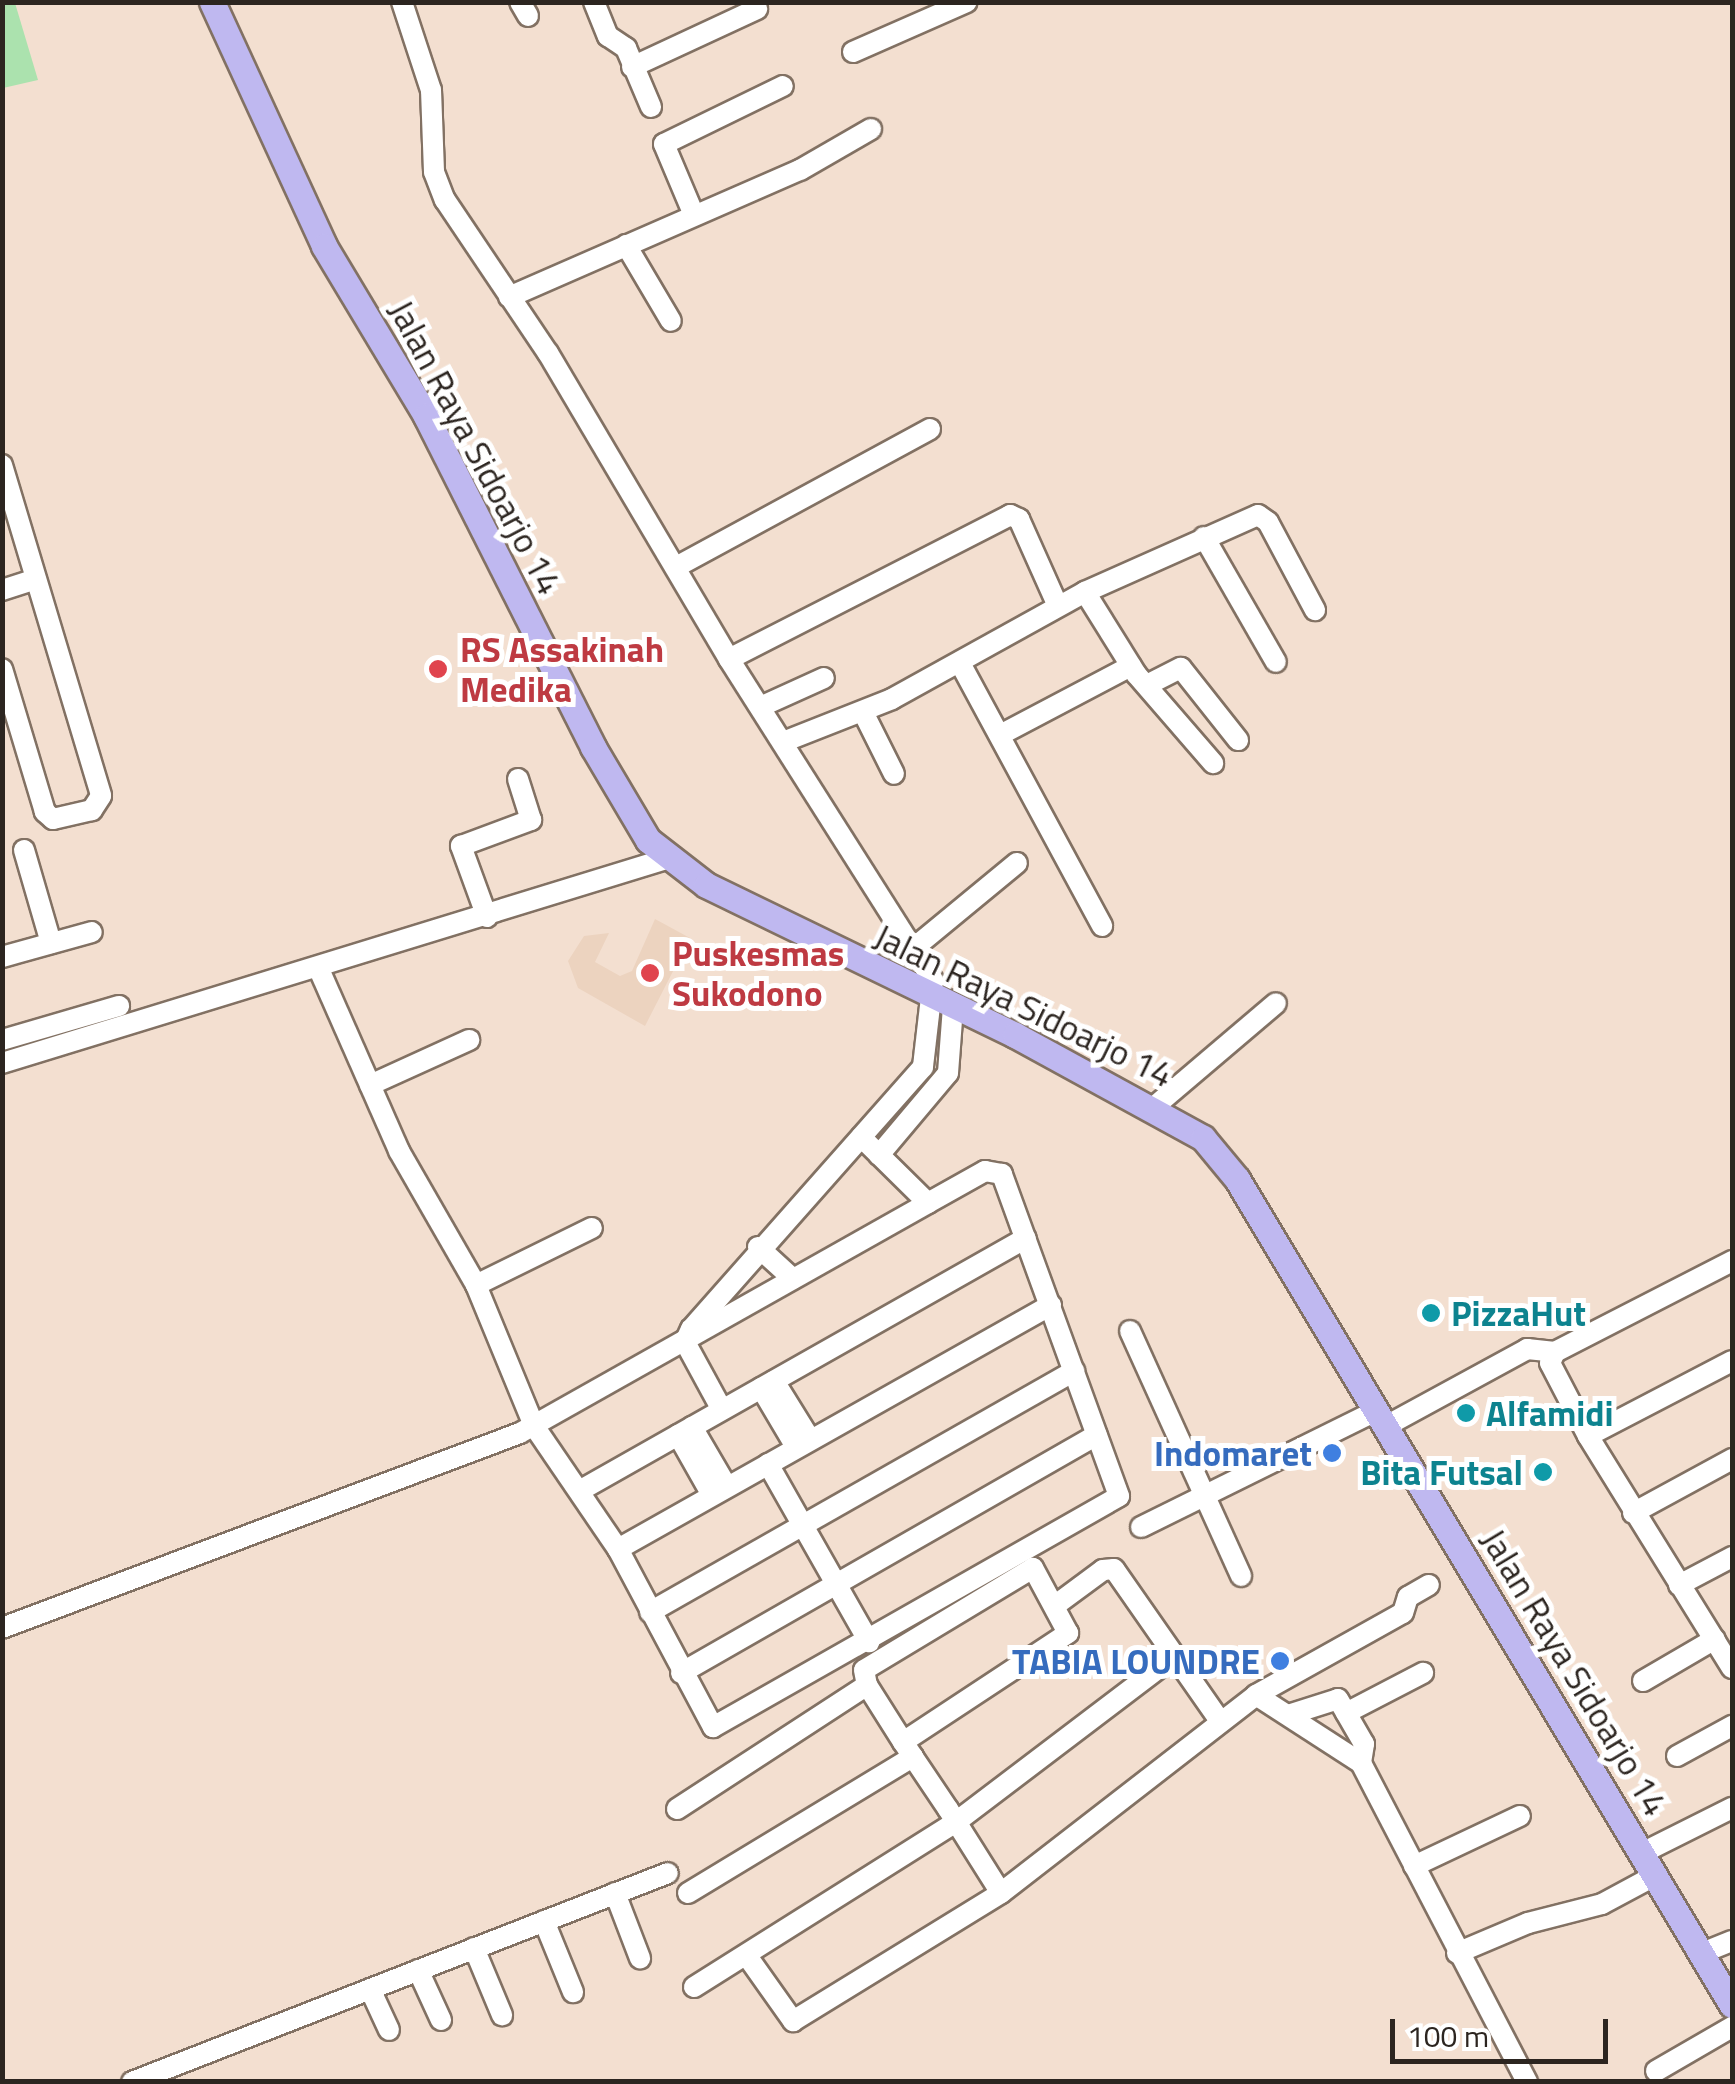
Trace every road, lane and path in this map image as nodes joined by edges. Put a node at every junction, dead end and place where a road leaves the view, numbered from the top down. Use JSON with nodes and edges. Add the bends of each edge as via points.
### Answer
{"nodes":[{"id":1,"x":402,"y":2,"type":"edge"},
{"id":2,"x":594,"y":2,"type":"edge"},
{"id":3,"x":967,"y":2,"type":"edge"},
{"id":4,"x":220,"y":5,"type":"edge"},
{"id":5,"x":757,"y":9,"type":"dead end"},
{"id":6,"x":853,"y":52,"type":"dead end"},
{"id":7,"x":632,"y":67,"type":"junction"},
{"id":8,"x":783,"y":86,"type":"dead end"},
{"id":9,"x":652,"y":108,"type":"dead end"},
{"id":10,"x":871,"y":128,"type":"dead end"},
{"id":11,"x":694,"y":215,"type":"junction"},
{"id":12,"x":626,"y":245,"type":"junction"},
{"id":13,"x":510,"y":297,"type":"junction"},
{"id":14,"x":671,"y":321,"type":"dead end"},
{"id":15,"x":930,"y":429,"type":"dead end"},
{"id":16,"x":2,"y":464,"type":"edge"},
{"id":17,"x":1204,"y":537,"type":"junction"},
{"id":18,"x":676,"y":567,"type":"junction"},
{"id":19,"x":35,"y":579,"type":"junction"},
{"id":20,"x":2,"y":590,"type":"edge"},
{"id":21,"x":1085,"y":592,"type":"junction"},
{"id":22,"x":1058,"y":606,"type":"junction"},
{"id":23,"x":1315,"y":610,"type":"dead end"},
{"id":24,"x":730,"y":658,"type":"junction"},
{"id":25,"x":1276,"y":662,"type":"dead end"},
{"id":26,"x":960,"y":663,"type":"junction"},
{"id":27,"x":1131,"y":666,"type":"junction"},
{"id":28,"x":2,"y":670,"type":"edge"},
{"id":29,"x":824,"y":678,"type":"dead end"},
{"id":30,"x":1147,"y":686,"type":"junction"},
{"id":31,"x":760,"y":707,"type":"junction"},
{"id":32,"x":863,"y":712,"type":"junction"},
{"id":33,"x":1000,"y":735,"type":"junction"},
{"id":34,"x":1238,"y":740,"type":"dead end"},
{"id":35,"x":783,"y":742,"type":"junction"},
{"id":36,"x":1212,"y":763,"type":"dead end"},
{"id":37,"x":894,"y":774,"type":"dead end"},
{"id":38,"x":518,"y":779,"type":"dead end"},
{"id":39,"x":24,"y":850,"type":"dead end"},
{"id":40,"x":666,"y":859,"type":"junction"},
{"id":41,"x":1017,"y":863,"type":"dead end"},
{"id":42,"x":487,"y":917,"type":"junction"},
{"id":43,"x":1102,"y":926,"type":"dead end"},
{"id":44,"x":92,"y":932,"type":"dead end"},
{"id":45,"x":51,"y":943,"type":"junction"},
{"id":46,"x":915,"y":947,"type":"junction"},
{"id":47,"x":2,"y":957,"type":"edge"},
{"id":48,"x":318,"y":967,"type":"junction"},
{"id":49,"x":943,"y":1002,"type":"junction"},
{"id":50,"x":1276,"y":1003,"type":"dead end"},
{"id":51,"x":119,"y":1006,"type":"dead end"},
{"id":52,"x":2,"y":1040,"type":"edge"},
{"id":53,"x":469,"y":1040,"type":"dead end"},
{"id":54,"x":2,"y":1063,"type":"edge"},
{"id":55,"x":923,"y":1067,"type":"junction"},
{"id":56,"x":948,"y":1073,"type":"junction"},
{"id":57,"x":370,"y":1085,"type":"junction"},
{"id":58,"x":1154,"y":1107,"type":"junction"},
{"id":59,"x":883,"y":1116,"type":"junction"},
{"id":60,"x":899,"y":1133,"type":"junction"},
{"id":61,"x":861,"y":1137,"type":"junction"},
{"id":62,"x":879,"y":1155,"type":"junction"},
{"id":63,"x":928,"y":1202,"type":"junction"},
{"id":64,"x":592,"y":1228,"type":"dead end"},
{"id":65,"x":1026,"y":1238,"type":"junction"},
{"id":66,"x":758,"y":1247,"type":"junction"},
{"id":67,"x":1732,"y":1261,"type":"edge"},
{"id":68,"x":793,"y":1279,"type":"junction"},
{"id":69,"x":476,"y":1285,"type":"junction"},
{"id":70,"x":1051,"y":1305,"type":"junction"},
{"id":71,"x":1130,"y":1331,"type":"dead end"},
{"id":72,"x":690,"y":1336,"type":"junction"},
{"id":73,"x":1555,"y":1352,"type":"junction"},
{"id":74,"x":1732,"y":1361,"type":"edge"},
{"id":75,"x":1074,"y":1372,"type":"junction"},
{"id":76,"x":767,"y":1384,"type":"junction"},
{"id":77,"x":727,"y":1406,"type":"junction"},
{"id":78,"x":1381,"y":1419,"type":"junction"},
{"id":79,"x":534,"y":1426,"type":"junction"},
{"id":80,"x":685,"y":1431,"type":"junction"},
{"id":81,"x":1097,"y":1435,"type":"junction"},
{"id":82,"x":1588,"y":1436,"type":"junction"},
{"id":83,"x":803,"y":1443,"type":"junction"},
{"id":84,"x":1732,"y":1460,"type":"edge"},
{"id":85,"x":762,"y":1467,"type":"junction"},
{"id":86,"x":582,"y":1490,"type":"junction"},
{"id":87,"x":719,"y":1491,"type":"junction"},
{"id":88,"x":1202,"y":1498,"type":"junction"},
{"id":89,"x":1633,"y":1513,"type":"junction"},
{"id":90,"x":1141,"y":1527,"type":"dead end"},
{"id":91,"x":801,"y":1530,"type":"junction"},
{"id":92,"x":618,"y":1550,"type":"junction"},
{"id":93,"x":1732,"y":1557,"type":"edge"},
{"id":94,"x":1241,"y":1576,"type":"dead end"},
{"id":95,"x":1428,"y":1584,"type":"dead end"},
{"id":96,"x":834,"y":1585,"type":"junction"},
{"id":97,"x":1680,"y":1585,"type":"junction"},
{"id":98,"x":1058,"y":1604,"type":"junction"},
{"id":99,"x":650,"y":1612,"type":"junction"},
{"id":100,"x":2,"y":1628,"type":"edge"},
{"id":101,"x":869,"y":1642,"type":"junction"},
{"id":102,"x":1726,"y":1652,"type":"edge"},
{"id":103,"x":1174,"y":1656,"type":"junction"},
{"id":104,"x":682,"y":1673,"type":"junction"},
{"id":105,"x":1423,"y":1673,"type":"dead end"},
{"id":106,"x":1643,"y":1680,"type":"dead end"},
{"id":107,"x":868,"y":1685,"type":"junction"},
{"id":108,"x":1256,"y":1695,"type":"junction"},
{"id":109,"x":1346,"y":1713,"type":"junction"},
{"id":110,"x":1288,"y":1716,"type":"junction"},
{"id":111,"x":1220,"y":1721,"type":"junction"},
{"id":112,"x":1732,"y":1726,"type":"edge"},
{"id":113,"x":908,"y":1749,"type":"junction"},
{"id":114,"x":1677,"y":1756,"type":"dead end"},
{"id":115,"x":1361,"y":1763,"type":"junction"},
{"id":116,"x":1732,"y":1808,"type":"edge"},
{"id":117,"x":678,"y":1809,"type":"dead end"},
{"id":118,"x":952,"y":1815,"type":"junction"},
{"id":119,"x":1520,"y":1816,"type":"dead end"},
{"id":120,"x":1649,"y":1864,"type":"junction"},
{"id":121,"x":1414,"y":1866,"type":"junction"},
{"id":122,"x":668,"y":1872,"type":"dead end"},
{"id":123,"x":688,"y":1893,"type":"dead end"},
{"id":124,"x":1001,"y":1893,"type":"junction"},
{"id":125,"x":615,"y":1894,"type":"junction"},
{"id":126,"x":544,"y":1921,"type":"junction"},
{"id":127,"x":1732,"y":1940,"type":"edge"},
{"id":128,"x":474,"y":1948,"type":"junction"},
{"id":129,"x":1457,"y":1953,"type":"junction"},
{"id":130,"x":1702,"y":1954,"type":"junction"},
{"id":131,"x":747,"y":1956,"type":"junction"},
{"id":132,"x":640,"y":1958,"type":"dead end"},
{"id":133,"x":418,"y":1970,"type":"junction"},
{"id":134,"x":694,"y":1988,"type":"dead end"},
{"id":135,"x":370,"y":1989,"type":"junction"},
{"id":136,"x":573,"y":1992,"type":"dead end"},
{"id":137,"x":1732,"y":2005,"type":"edge"},
{"id":138,"x":502,"y":2015,"type":"dead end"},
{"id":139,"x":441,"y":2020,"type":"dead end"},
{"id":140,"x":1732,"y":2027,"type":"edge"},
{"id":141,"x":389,"y":2030,"type":"dead end"},
{"id":142,"x":1656,"y":2071,"type":"dead end"},
{"id":143,"x":132,"y":2082,"type":"edge"},
{"id":144,"x":1527,"y":2082,"type":"edge"}],
"edges":[{"from":1,"to":13,"type":"street","via":[[430,90],[438,187]]},
{"from":2,"to":7,"type":"street"},
{"from":3,"to":6,"type":"street"},
{"from":4,"to":40,"type":"main road","name":"Jalan Raya Sidoarjo 14","via":[[324,246],[438,439],[619,797]]},
{"from":5,"to":7,"type":"street"},
{"from":7,"to":9,"type":"street"},
{"from":8,"to":11,"type":"street","via":[[664,144]]},
{"from":10,"to":11,"type":"street","via":[[800,170]]},
{"from":11,"to":12,"type":"street"},
{"from":12,"to":13,"type":"street"},
{"from":12,"to":14,"type":"street"},
{"from":13,"to":18,"type":"street"},
{"from":15,"to":18,"type":"street"},
{"from":16,"to":19,"type":"street"},
{"from":17,"to":21,"type":"street"},
{"from":17,"to":23,"type":"street","via":[[1263,516]]},
{"from":17,"to":25,"type":"street"},
{"from":18,"to":24,"type":"street"},
{"from":19,"to":20,"type":"street"},
{"from":19,"to":28,"type":"street","via":[[101,796],[92,810],[53,819],[45,812]]},
{"from":21,"to":22,"type":"street"},
{"from":21,"to":27,"type":"street"},
{"from":22,"to":24,"type":"street","via":[[1019,519],[1010,515]]},
{"from":22,"to":26,"type":"street"},
{"from":24,"to":31,"type":"street"},
{"from":26,"to":32,"type":"street"},
{"from":26,"to":33,"type":"street"},
{"from":27,"to":30,"type":"street"},
{"from":27,"to":33,"type":"street"},
{"from":29,"to":31,"type":"street"},
{"from":30,"to":34,"type":"street","via":[[1181,668]]},
{"from":30,"to":36,"type":"street"},
{"from":31,"to":35,"type":"street"},
{"from":32,"to":35,"type":"street"},
{"from":32,"to":37,"type":"street"},
{"from":33,"to":43,"type":"street"},
{"from":35,"to":46,"type":"street"},
{"from":38,"to":42,"type":"street","via":[[530,820],[461,846]]},
{"from":39,"to":45,"type":"street"},
{"from":40,"to":42,"type":"street"},
{"from":40,"to":49,"type":"main road","name":"Jalan Raya Sidoarjo 14"},
{"from":41,"to":46,"type":"street"},
{"from":42,"to":48,"type":"street"},
{"from":44,"to":45,"type":"street"},
{"from":45,"to":47,"type":"street"},
{"from":46,"to":49,"type":"street"},
{"from":48,"to":54,"type":"street"},
{"from":48,"to":57,"type":"street"},
{"from":49,"to":55,"type":"street"},
{"from":49,"to":56,"type":"street"},
{"from":49,"to":58,"type":"main road","name":"Jalan Raya Sidoarjo 14"},
{"from":50,"to":58,"type":"street"},
{"from":51,"to":52,"type":"street"},
{"from":53,"to":57,"type":"street"},
{"from":55,"to":56,"type":"street"},
{"from":55,"to":59,"type":"street"},
{"from":56,"to":60,"type":"street"},
{"from":57,"to":69,"type":"street","via":[[399,1151]]},
{"from":58,"to":78,"type":"main road","name":"Jalan Raya Sidoarjo 14","via":[[1204,1138],[1237,1179]]},
{"from":59,"to":60,"type":"street"},
{"from":59,"to":61,"type":"street"},
{"from":60,"to":62,"type":"street"},
{"from":61,"to":62,"type":"street"},
{"from":61,"to":66,"type":"street"},
{"from":62,"to":63,"type":"street"},
{"from":63,"to":65,"type":"street","via":[[985,1171],[998,1172]]},
{"from":63,"to":68,"type":"street"},
{"from":64,"to":69,"type":"street"},
{"from":65,"to":70,"type":"street"},
{"from":65,"to":76,"type":"street"},
{"from":66,"to":68,"type":"street"},
{"from":66,"to":72,"type":"street"},
{"from":67,"to":73,"type":"street"},
{"from":68,"to":72,"type":"street"},
{"from":69,"to":79,"type":"street"},
{"from":70,"to":75,"type":"street"},
{"from":70,"to":83,"type":"street"},
{"from":71,"to":88,"type":"street"},
{"from":72,"to":77,"type":"street"},
{"from":72,"to":79,"type":"street"},
{"from":73,"to":78,"type":"street","via":[[1527,1348]]},
{"from":73,"to":82,"type":"street","via":[[1550,1363]]},
{"from":74,"to":82,"type":"street"},
{"from":75,"to":81,"type":"street"},
{"from":75,"to":91,"type":"street"},
{"from":76,"to":77,"type":"street"},
{"from":76,"to":83,"type":"street"},
{"from":77,"to":80,"type":"street"},
{"from":78,"to":88,"type":"street"},
{"from":78,"to":120,"type":"main road","name":"Jalan Raya Sidoarjo 14"},
{"from":79,"to":86,"type":"street"},
{"from":79,"to":100,"type":"street"},
{"from":80,"to":86,"type":"street"},
{"from":80,"to":87,"type":"street"},
{"from":81,"to":96,"type":"street"},
{"from":81,"to":101,"type":"street","via":[[1116,1500]]},
{"from":82,"to":89,"type":"street"},
{"from":83,"to":85,"type":"street"},
{"from":84,"to":89,"type":"street"},
{"from":85,"to":87,"type":"street"},
{"from":85,"to":91,"type":"street"},
{"from":86,"to":92,"type":"street"},
{"from":87,"to":92,"type":"street"},
{"from":88,"to":90,"type":"street"},
{"from":88,"to":94,"type":"street"},
{"from":89,"to":97,"type":"street"},
{"from":91,"to":96,"type":"street"},
{"from":91,"to":99,"type":"street"},
{"from":92,"to":99,"type":"street"},
{"from":93,"to":97,"type":"street"},
{"from":95,"to":108,"type":"street","via":[[1408,1597],[1403,1613]]},
{"from":96,"to":101,"type":"street"},
{"from":96,"to":104,"type":"street"},
{"from":97,"to":102,"type":"street"},
{"from":98,"to":103,"type":"street","via":[[1114,1569]]},
{"from":98,"to":107,"type":"street","via":[[1035,1570],[1026,1569],[871,1664],[864,1670]]},
{"from":98,"to":113,"type":"street","via":[[1070,1626],[1065,1636]]},
{"from":99,"to":104,"type":"street"},
{"from":101,"to":104,"type":"street","via":[[719,1727],[708,1724]]},
{"from":102,"to":106,"type":"street"},
{"from":103,"to":111,"type":"street"},
{"from":103,"to":118,"type":"street","via":[[1043,1756]]},
{"from":105,"to":109,"type":"street"},
{"from":107,"to":113,"type":"street"},
{"from":107,"to":117,"type":"street"},
{"from":108,"to":110,"type":"street"},
{"from":108,"to":111,"type":"street"},
{"from":109,"to":110,"type":"street","via":[[1336,1698]]},
{"from":109,"to":115,"type":"street","via":[[1364,1744]]},
{"from":110,"to":115,"type":"street"},
{"from":111,"to":124,"type":"street"},
{"from":112,"to":114,"type":"street"},
{"from":113,"to":118,"type":"street"},
{"from":113,"to":123,"type":"street"},
{"from":115,"to":121,"type":"street"},
{"from":116,"to":120,"type":"street"},
{"from":118,"to":124,"type":"street"},
{"from":118,"to":131,"type":"street"},
{"from":119,"to":121,"type":"street"},
{"from":120,"to":129,"type":"street","via":[[1602,1904],[1528,1923]]},
{"from":120,"to":130,"type":"main road","name":"Jalan Raya Sidoarjo 14"},
{"from":121,"to":129,"type":"street"},
{"from":122,"to":125,"type":"street"},
{"from":124,"to":131,"type":"street","via":[[793,2021]]},
{"from":125,"to":126,"type":"street"},
{"from":125,"to":132,"type":"street"},
{"from":126,"to":128,"type":"street"},
{"from":126,"to":136,"type":"street"},
{"from":127,"to":130,"type":"street"},
{"from":128,"to":133,"type":"street"},
{"from":128,"to":138,"type":"street"},
{"from":129,"to":144,"type":"street"},
{"from":130,"to":137,"type":"main road","name":"Jalan Raya Sidoarjo 14"},
{"from":131,"to":134,"type":"street"},
{"from":133,"to":135,"type":"street"},
{"from":133,"to":139,"type":"street"},
{"from":135,"to":141,"type":"street"},
{"from":135,"to":143,"type":"street"},
{"from":140,"to":142,"type":"street"}]}
